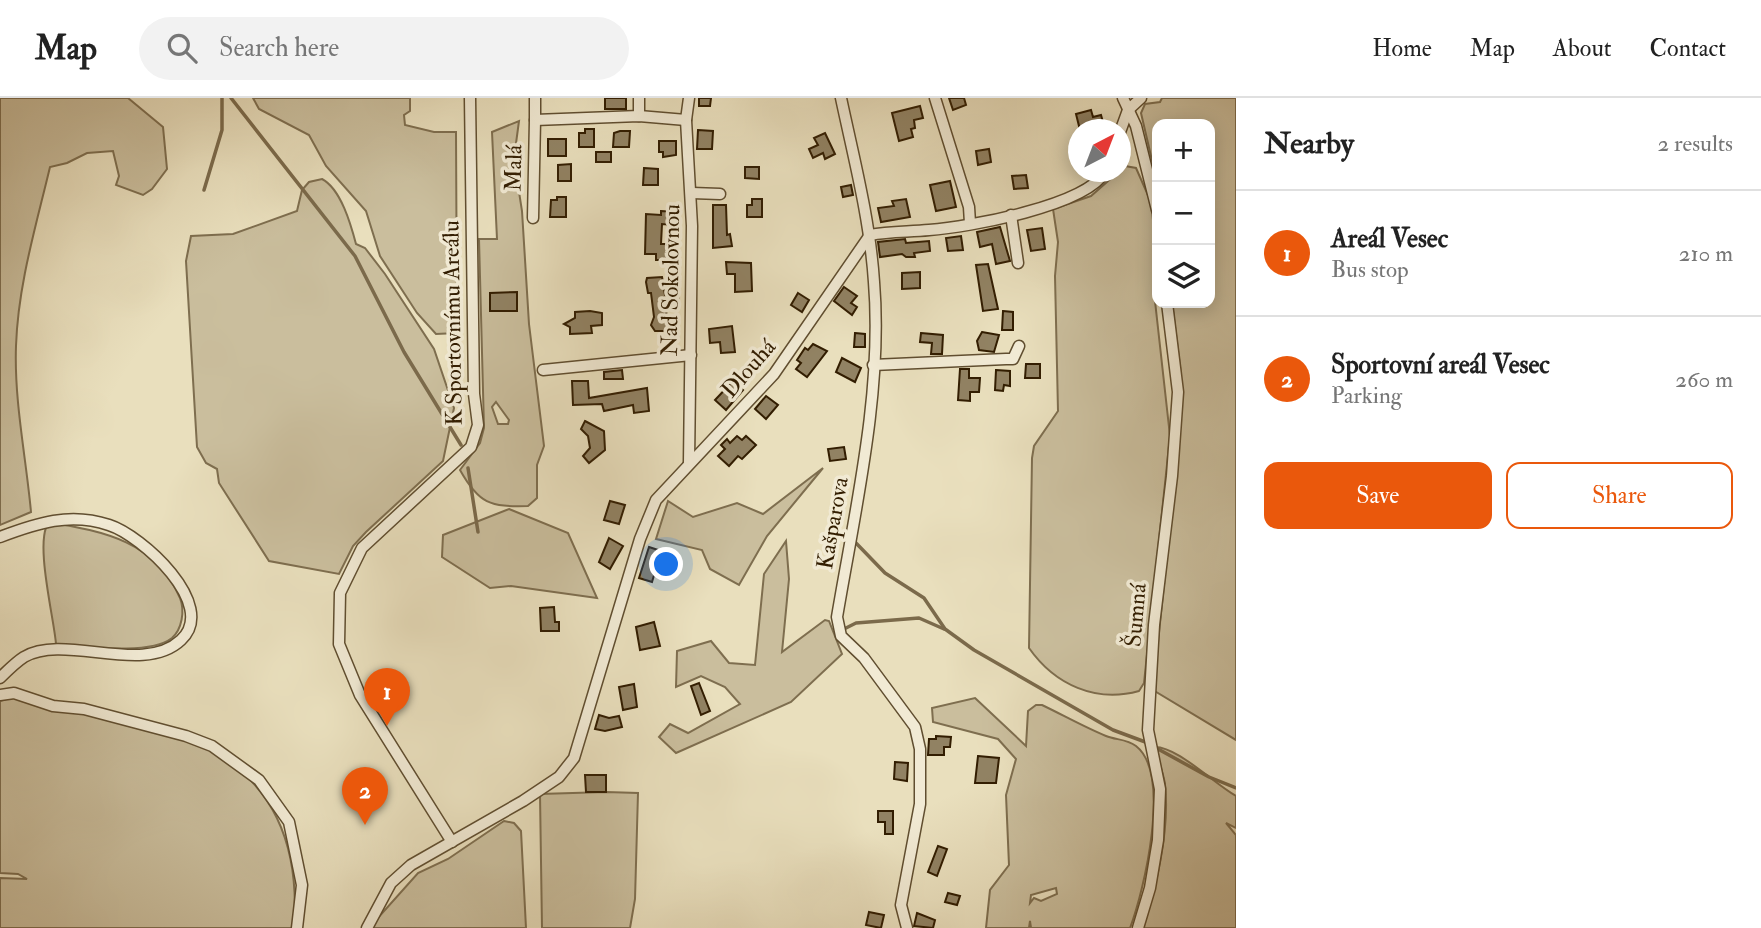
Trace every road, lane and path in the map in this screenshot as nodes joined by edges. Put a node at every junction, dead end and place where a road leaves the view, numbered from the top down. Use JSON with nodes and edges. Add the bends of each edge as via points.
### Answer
{"nodes":[{"id":1,"x":470,"y":98,"type":"edge"},
{"id":2,"x":535,"y":98,"type":"edge"},
{"id":3,"x":639,"y":98,"type":"edge"},
{"id":4,"x":689,"y":98,"type":"edge"},
{"id":5,"x":841,"y":98,"type":"edge"},
{"id":6,"x":934,"y":98,"type":"edge"},
{"id":7,"x":1123,"y":98,"type":"edge"},
{"id":8,"x":1141,"y":98,"type":"edge"},
{"id":9,"x":1128,"y":110,"type":"junction"},
{"id":10,"x":639,"y":116,"type":"junction"},
{"id":11,"x":1125,"y":119,"type":"edge"},
{"id":12,"x":535,"y":120,"type":"junction"},
{"id":13,"x":686,"y":120,"type":"junction"},
{"id":14,"x":1095,"y":182,"type":"edge"},
{"id":15,"x":1152,"y":190,"type":"edge"},
{"id":16,"x":692,"y":193,"type":"junction"},
{"id":17,"x":720,"y":194,"type":"dead end"},
{"id":18,"x":1011,"y":215,"type":"junction"},
{"id":19,"x":533,"y":218,"type":"dead end"},
{"id":20,"x":970,"y":223,"type":"junction"},
{"id":21,"x":870,"y":235,"type":"junction"},
{"id":22,"x":1018,"y":263,"type":"dead end"},
{"id":23,"x":1168,"y":308,"type":"edge"},
{"id":24,"x":1019,"y":346,"type":"dead end"},
{"id":25,"x":691,"y":355,"type":"junction"},
{"id":26,"x":873,"y":365,"type":"junction"},
{"id":27,"x":543,"y":370,"type":"dead end"},
{"id":28,"x":689,"y":463,"type":"junction"},
{"id":29,"x":0,"y":537,"type":"edge"},
{"id":30,"x":0,"y":678,"type":"edge"},
{"id":31,"x":0,"y":695,"type":"edge"},
{"id":32,"x":452,"y":842,"type":"junction"},
{"id":33,"x":297,"y":928,"type":"edge"},
{"id":34,"x":367,"y":928,"type":"edge"},
{"id":35,"x":907,"y":928,"type":"edge"},
{"id":36,"x":1138,"y":928,"type":"edge"}],
"edges":[{"from":1,"to":32,"type":"street","name":"K Sportovnímu Areálu","via":[[478,425],[471,447],[362,548],[340,593],[339,644],[360,695]]},
{"from":2,"to":12,"type":"street","name":"Malá"},
{"from":3,"to":10,"type":"street"},
{"from":4,"to":13,"type":"street","name":"Nad Sokolovnou"},
{"from":5,"to":21,"type":"street","name":"Kašparova"},
{"from":6,"to":20,"type":"street"},
{"from":7,"to":9,"type":"street"},
{"from":8,"to":9,"type":"street"},
{"from":9,"to":11,"type":"street"},
{"from":9,"to":15,"type":"street"},
{"from":10,"to":12,"type":"street","name":"Malá"},
{"from":10,"to":13,"type":"street","name":"Malá"},
{"from":12,"to":19,"type":"street","name":"Malá"},
{"from":13,"to":16,"type":"street","name":"Nad Sokolovnou"},
{"from":14,"to":18,"type":"street","via":[[1086,191]]},
{"from":16,"to":17,"type":"street"},
{"from":16,"to":25,"type":"street","name":"Nad Sokolovnou"},
{"from":18,"to":20,"type":"street"},
{"from":18,"to":22,"type":"street"},
{"from":20,"to":21,"type":"street"},
{"from":21,"to":26,"type":"street","name":"Kašparova","via":[[875,285]]},
{"from":21,"to":28,"type":"street","name":"Dlouhá","via":[[774,374]]},
{"from":23,"to":36,"type":"street","name":"Šumná","via":[[1178,392],[1148,730],[1160,802],[1150,888]]},
{"from":24,"to":26,"type":"street","via":[[1013,359]]},
{"from":25,"to":27,"type":"street"},
{"from":25,"to":28,"type":"street","name":"Nad Sokolovnou"},
{"from":26,"to":35,"type":"street","name":"Kašparova","via":[[863,464],[837,617],[841,636],[864,658],[915,727],[920,749],[920,804],[901,905]]},
{"from":28,"to":32,"type":"street","name":"Dlouhá","via":[[656,500],[640,539],[574,758],[559,777]]},
{"from":29,"to":30,"type":"street","via":[[58,518],[110,525],[160,558],[189,600],[190,623],[181,640],[160,650],[140,654],[52,651],[26,656]]},
{"from":31,"to":33,"type":"street","via":[[14,693],[186,736],[212,746],[259,780],[289,822],[302,885]]},
{"from":32,"to":34,"type":"street","via":[[411,865],[391,883]]}]}
